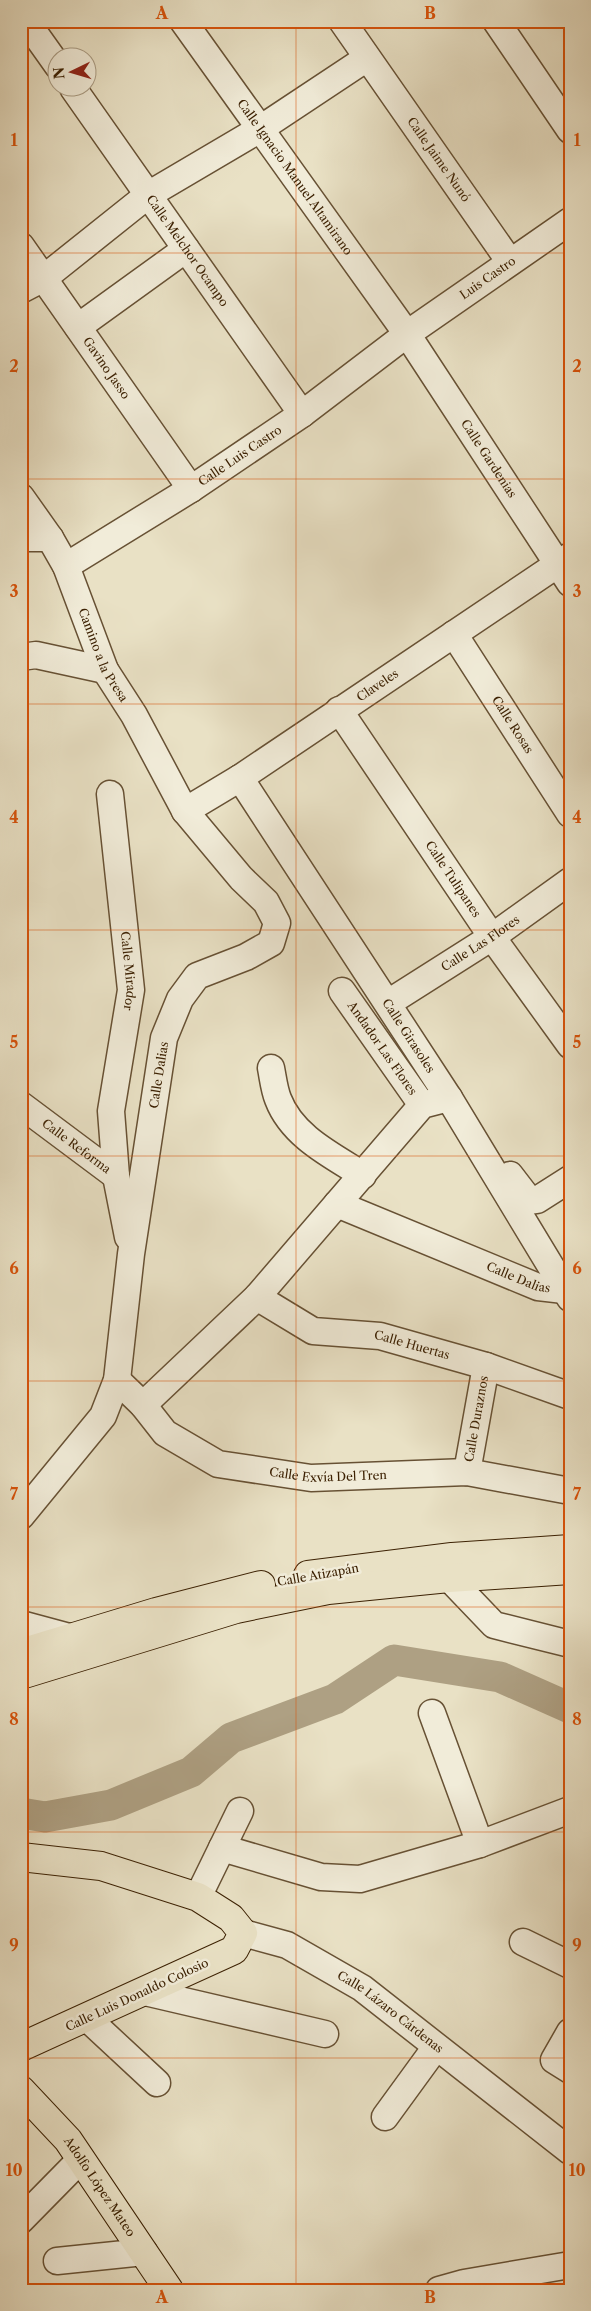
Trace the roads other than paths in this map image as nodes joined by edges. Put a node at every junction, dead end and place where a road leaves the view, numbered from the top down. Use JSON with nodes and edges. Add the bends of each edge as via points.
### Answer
{"nodes":[{"id":1,"x":26,"y":21,"type":"edge"},
{"id":2,"x":183,"y":21,"type":"edge"},
{"id":3,"x":342,"y":21,"type":"edge"},
{"id":4,"x":496,"y":21,"type":"edge"},
{"id":5,"x":48,"y":52,"type":"edge"},
{"id":6,"x":367,"y":58,"type":"junction"},
{"id":7,"x":80,"y":98,"type":"edge"},
{"id":8,"x":260,"y":129,"type":"junction"},
{"id":9,"x":570,"y":130,"type":"edge"},
{"id":10,"x":148,"y":195,"type":"junction"},
{"id":11,"x":568,"y":226,"type":"edge"},
{"id":12,"x":21,"y":246,"type":"edge"},
{"id":13,"x":186,"y":249,"type":"junction"},
{"id":14,"x":510,"y":262,"type":"junction"},
{"id":15,"x":44,"y":278,"type":"junction"},
{"id":16,"x":21,"y":290,"type":"edge"},
{"id":17,"x":78,"y":327,"type":"junction"},
{"id":18,"x":407,"y":334,"type":"junction"},
{"id":19,"x":302,"y":414,"type":"junction"},
{"id":20,"x":191,"y":489,"type":"junction"},
{"id":21,"x":21,"y":497,"type":"edge"},
{"id":22,"x":21,"y":538,"type":"edge"},
{"id":23,"x":50,"y":538,"type":"junction"},
{"id":24,"x":66,"y":566,"type":"junction"},
{"id":25,"x":565,"y":569,"type":"edge"},
{"id":26,"x":454,"y":634,"type":"junction"},
{"id":27,"x":21,"y":657,"type":"edge"},
{"id":28,"x":105,"y":670,"type":"junction"},
{"id":29,"x":339,"y":710,"type":"junction"},
{"id":30,"x":240,"y":778,"type":"junction"},
{"id":31,"x":110,"y":794,"type":"dead end"},
{"id":32,"x":185,"y":811,"type":"junction"},
{"id":33,"x":570,"y":814,"type":"edge"},
{"id":34,"x":570,"y":881,"type":"edge"},
{"id":35,"x":492,"y":937,"type":"junction"},
{"id":36,"x":342,"y":991,"type":"dead end"},
{"id":37,"x":388,"y":1003,"type":"junction"},
{"id":38,"x":570,"y":1045,"type":"edge"},
{"id":39,"x":272,"y":1068,"type":"dead end"},
{"id":40,"x":422,"y":1106,"type":"junction"},
{"id":41,"x":22,"y":1108,"type":"edge"},
{"id":42,"x":456,"y":1109,"type":"junction"},
{"id":43,"x":363,"y":1174,"type":"junction"},
{"id":44,"x":116,"y":1176,"type":"junction"},
{"id":45,"x":570,"y":1179,"type":"edge"},
{"id":46,"x":337,"y":1204,"type":"junction"},
{"id":47,"x":131,"y":1254,"type":"junction"},
{"id":48,"x":567,"y":1294,"type":"edge"},
{"id":49,"x":257,"y":1297,"type":"junction"},
{"id":50,"x":486,"y":1366,"type":"junction"},
{"id":51,"x":117,"y":1380,"type":"junction"},
{"id":52,"x":570,"y":1396,"type":"edge"},
{"id":53,"x":143,"y":1405,"type":"junction"},
{"id":54,"x":466,"y":1472,"type":"junction"},
{"id":55,"x":570,"y":1491,"type":"edge"},
{"id":56,"x":21,"y":1516,"type":"edge"},
{"id":57,"x":570,"y":1549,"type":"edge"},
{"id":58,"x":570,"y":1570,"type":"edge"},
{"id":59,"x":449,"y":1578,"type":"junction"},
{"id":60,"x":21,"y":1624,"type":"edge"},
{"id":61,"x":570,"y":1644,"type":"edge"},
{"id":62,"x":78,"y":1648,"type":"junction"},
{"id":63,"x":21,"y":1653,"type":"edge"},
{"id":64,"x":21,"y":1674,"type":"edge"},
{"id":65,"x":432,"y":1713,"type":"dead end"},
{"id":66,"x":570,"y":1810,"type":"edge"},
{"id":67,"x":240,"y":1811,"type":"dead end"},
{"id":68,"x":480,"y":1844,"type":"junction"},
{"id":69,"x":222,"y":1848,"type":"junction"},
{"id":70,"x":21,"y":1856,"type":"edge"},
{"id":71,"x":198,"y":1898,"type":"junction"},
{"id":72,"x":244,"y":1933,"type":"junction"},
{"id":73,"x":523,"y":1942,"type":"dead end"},
{"id":74,"x":570,"y":1965,"type":"edge"},
{"id":75,"x":146,"y":1992,"type":"junction"},
{"id":76,"x":87,"y":2018,"type":"junction"},
{"id":77,"x":570,"y":2032,"type":"edge"},
{"id":78,"x":325,"y":2034,"type":"dead end"},
{"id":79,"x":21,"y":2047,"type":"edge"},
{"id":80,"x":436,"y":2047,"type":"junction"},
{"id":81,"x":570,"y":2070,"type":"edge"},
{"id":82,"x":157,"y":2083,"type":"dead end"},
{"id":83,"x":21,"y":2090,"type":"edge"},
{"id":84,"x":385,"y":2117,"type":"dead end"},
{"id":85,"x":570,"y":2151,"type":"edge"},
{"id":86,"x":81,"y":2159,"type":"junction"},
{"id":87,"x":21,"y":2220,"type":"edge"},
{"id":88,"x":144,"y":2252,"type":"junction"},
{"id":89,"x":58,"y":2261,"type":"dead end"},
{"id":90,"x":570,"y":2265,"type":"edge"},
{"id":91,"x":169,"y":2290,"type":"edge"},
{"id":92,"x":439,"y":2290,"type":"edge"}],
"edges":[{"from":1,"to":5,"type":"street"},
{"from":2,"to":8,"type":"street","name":"Calle Ignacio Manuel Altamirano"},
{"from":3,"to":6,"type":"street","name":"Calle Jaime Nunó"},
{"from":4,"to":9,"type":"street"},
{"from":6,"to":8,"type":"street"},
{"from":6,"to":14,"type":"street","name":"Calle Jaime Nunó"},
{"from":7,"to":10,"type":"street","name":"Calle Melchor Ocampo"},
{"from":8,"to":10,"type":"street"},
{"from":8,"to":18,"type":"street","name":"Calle Ignacio Manuel Altamirano"},
{"from":10,"to":13,"type":"street","name":"Calle Melchor Ocampo"},
{"from":10,"to":15,"type":"street"},
{"from":11,"to":14,"type":"street","name":"Luis Castro"},
{"from":12,"to":15,"type":"street","name":"Gavino Jasso"},
{"from":13,"to":17,"type":"street"},
{"from":13,"to":19,"type":"street","name":"Calle Melchor Ocampo"},
{"from":14,"to":18,"type":"street","name":"Luis Castro"},
{"from":15,"to":16,"type":"street"},
{"from":15,"to":17,"type":"street","name":"Gavino Jasso"},
{"from":17,"to":20,"type":"street","name":"Gavino Jasso"},
{"from":18,"to":19,"type":"street","name":"Calle Luis Castro"},
{"from":18,"to":25,"type":"street","name":"Calle Gardenias"},
{"from":19,"to":20,"type":"street","name":"Calle Luis Castro"},
{"from":20,"to":24,"type":"street","name":"Calle Luis Castro"},
{"from":21,"to":23,"type":"street","name":"Camino a la Presa"},
{"from":22,"to":23,"type":"street"},
{"from":23,"to":24,"type":"street","name":"Camino a la Presa"},
{"from":24,"to":28,"type":"street","name":"Camino a la Presa"},
{"from":25,"to":26,"type":"street","name":"Claveles"},
{"from":26,"to":29,"type":"street","name":"Claveles"},
{"from":26,"to":33,"type":"street","name":"Calle Rosas"},
{"from":27,"to":28,"type":"street","via":[[36,655]]},
{"from":28,"to":32,"type":"street","name":"Camino a la Presa","via":[[134,715]]},
{"from":29,"to":30,"type":"street","name":"Claveles"},
{"from":29,"to":35,"type":"street","name":"Calle Tulipanes"},
{"from":30,"to":32,"type":"street","name":"Claveles"},
{"from":30,"to":37,"type":"street","name":"Calle Girasoles"},
{"from":31,"to":44,"type":"street","name":"Calle Mirador","via":[[131,990],[111,1110]]},
{"from":32,"to":47,"type":"street","name":"Calle Dalias","via":[[241,878],[266,902],[277,923],[271,943],[246,957],[197,976],[180,999],[164,1038]]},
{"from":34,"to":35,"type":"street","name":"Calle Las Flores"},
{"from":35,"to":37,"type":"street","name":"Calle Las Flores"},
{"from":35,"to":38,"type":"street","name":"Calle Tulipanes"},
{"from":36,"to":40,"type":"street","name":"Andador Las Flores"},
{"from":37,"to":42,"type":"street","name":"Calle Girasoles"},
{"from":39,"to":43,"type":"street","via":[[278,1099],[298,1130],[317,1146]]},
{"from":40,"to":42,"type":"street"},
{"from":40,"to":43,"type":"street"},
{"from":41,"to":44,"type":"street","name":"Calle Reforma"},
{"from":42,"to":45,"type":"street","via":[[474,1123],[524,1197],[530,1201]]},
{"from":42,"to":48,"type":"street","name":"Calle Girasoles"},
{"from":43,"to":46,"type":"street"},
{"from":44,"to":47,"type":"street","name":"Calle Reforma"},
{"from":46,"to":48,"type":"street","name":"Calle Dalias","via":[[538,1286]]},
{"from":46,"to":49,"type":"street"},
{"from":47,"to":51,"type":"street"},
{"from":49,"to":50,"type":"street","name":"Calle Huertas","via":[[312,1331],[380,1336]]},
{"from":49,"to":53,"type":"street"},
{"from":50,"to":52,"type":"street","name":"Calle Huertas"},
{"from":50,"to":54,"type":"street","name":"Calle Duraznos"},
{"from":51,"to":53,"type":"street","name":"Calle Exvía Del Tren"},
{"from":51,"to":56,"type":"street","via":[[103,1416]]},
{"from":53,"to":54,"type":"street","name":"Calle Exvía Del Tren","via":[[165,1433],[218,1464],[311,1478]]},
{"from":54,"to":55,"type":"street","name":"Calle Exvía Del Tren"},
{"from":57,"to":62,"type":"main road","name":"Calle Atizapán","via":[[452,1557],[328,1571],[234,1590]]},
{"from":58,"to":59,"type":"main road","name":"Calle Atizapán"},
{"from":59,"to":61,"type":"street","via":[[494,1625]]},
{"from":59,"to":62,"type":"main road","name":"Calle Atizapán","via":[[328,1590]]},
{"from":60,"to":62,"type":"street"},
{"from":62,"to":63,"type":"main road"},
{"from":62,"to":64,"type":"main road"},
{"from":65,"to":68,"type":"street"},
{"from":66,"to":68,"type":"street"},
{"from":67,"to":69,"type":"street"},
{"from":68,"to":69,"type":"street","via":[[360,1879],[321,1877]]},
{"from":69,"to":71,"type":"street"},
{"from":70,"to":71,"type":"main road","name":"Calle Lázaro Cárdenas","via":[[101,1866]]},
{"from":71,"to":72,"type":"main road","name":"Calle Lázaro Cárdenas","via":[[231,1918]]},
{"from":72,"to":75,"type":"main road","name":"Calle Luis Donaldo Colosio","via":[[234,1950]]},
{"from":72,"to":80,"type":"street","name":"Calle Lázaro Cárdenas","via":[[287,1945],[362,1988]]},
{"from":73,"to":74,"type":"street"},
{"from":75,"to":76,"type":"main road","name":"Calle Luis Donaldo Colosio"},
{"from":75,"to":78,"type":"street"},
{"from":76,"to":79,"type":"main road","name":"Calle Luis Donaldo Colosio"},
{"from":76,"to":82,"type":"street"},
{"from":77,"to":81,"type":"street","via":[[554,2060]]},
{"from":80,"to":84,"type":"street"},
{"from":80,"to":85,"type":"street","name":"Calle Lázaro Cárdenas"},
{"from":83,"to":86,"type":"main road","name":"Adolfo López Mateo","via":[[68,2140]]},
{"from":86,"to":87,"type":"street"},
{"from":86,"to":88,"type":"main road","name":"Adolfo López Mateo"},
{"from":88,"to":89,"type":"street"},
{"from":88,"to":91,"type":"main road","name":"Adolfo López Mateo"},
{"from":90,"to":92,"type":"street"}]}
